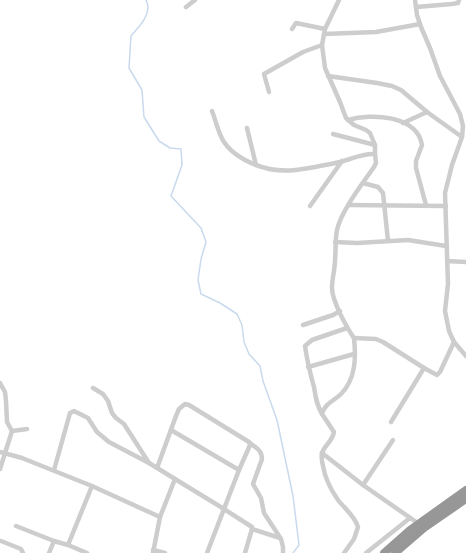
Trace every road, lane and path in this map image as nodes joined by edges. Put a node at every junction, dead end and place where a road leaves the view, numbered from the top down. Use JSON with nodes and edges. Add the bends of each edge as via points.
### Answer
{"nodes":[{"id":1,"x":195,"y":0,"type":"edge"},
{"id":2,"x":339,"y":0,"type":"edge"},
{"id":3,"x":415,"y":0,"type":"edge"},
{"id":4,"x":459,"y":0,"type":"edge"},
{"id":5,"x":186,"y":7,"type":"dead end"},
{"id":6,"x":416,"y":7,"type":"junction"},
{"id":7,"x":420,"y":24,"type":"junction"},
{"id":8,"x":292,"y":29,"type":"dead end"},
{"id":9,"x":325,"y":29,"type":"junction"},
{"id":10,"x":324,"y":34,"type":"junction"},
{"id":11,"x":322,"y":45,"type":"junction"},
{"id":12,"x":328,"y":76,"type":"junction"},
{"id":13,"x":269,"y":92,"type":"dead end"},
{"id":14,"x":212,"y":111,"type":"dead end"},
{"id":15,"x":427,"y":112,"type":"junction"},
{"id":16,"x":348,"y":120,"type":"junction"},
{"id":17,"x":403,"y":123,"type":"junction"},
{"id":18,"x":247,"y":128,"type":"dead end"},
{"id":19,"x":333,"y":134,"type":"dead end"},
{"id":20,"x":462,"y":137,"type":"junction"},
{"id":21,"x":375,"y":145,"type":"junction"},
{"id":22,"x":375,"y":154,"type":"junction"},
{"id":23,"x":342,"y":161,"type":"junction"},
{"id":24,"x":256,"y":165,"type":"junction"},
{"id":25,"x":363,"y":183,"type":"junction"},
{"id":26,"x":349,"y":205,"type":"junction"},
{"id":27,"x":384,"y":205,"type":"junction"},
{"id":28,"x":426,"y":205,"type":"junction"},
{"id":29,"x":310,"y":206,"type":"dead end"},
{"id":30,"x":446,"y":206,"type":"junction"},
{"id":31,"x":388,"y":241,"type":"junction"},
{"id":32,"x":335,"y":242,"type":"junction"},
{"id":33,"x":446,"y":246,"type":"junction"},
{"id":34,"x":447,"y":261,"type":"junction"},
{"id":35,"x":466,"y":262,"type":"edge"},
{"id":36,"x":340,"y":311,"type":"junction"},
{"id":37,"x":303,"y":325,"type":"dead end"},
{"id":38,"x":347,"y":328,"type":"junction"},
{"id":39,"x":354,"y":338,"type":"junction"},
{"id":40,"x":454,"y":342,"type":"junction"},
{"id":41,"x":354,"y":354,"type":"junction"},
{"id":42,"x":466,"y":356,"type":"edge"},
{"id":43,"x":308,"y":367,"type":"junction"},
{"id":44,"x":424,"y":368,"type":"junction"},
{"id":45,"x":0,"y":383,"type":"edge"},
{"id":46,"x":93,"y":388,"type":"dead end"},
{"id":47,"x":322,"y":414,"type":"junction"},
{"id":48,"x":391,"y":422,"type":"dead end"},
{"id":49,"x":27,"y":429,"type":"dead end"},
{"id":50,"x":171,"y":430,"type":"junction"},
{"id":51,"x":12,"y":431,"type":"junction"},
{"id":52,"x":393,"y":440,"type":"dead end"},
{"id":53,"x":250,"y":443,"type":"junction"},
{"id":54,"x":0,"y":452,"type":"edge"},
{"id":55,"x":322,"y":453,"type":"junction"},
{"id":56,"x":6,"y":454,"type":"junction"},
{"id":57,"x":149,"y":463,"type":"junction"},
{"id":58,"x":157,"y":468,"type":"junction"},
{"id":59,"x":0,"y":469,"type":"edge"},
{"id":60,"x":54,"y":470,"type":"junction"},
{"id":61,"x":239,"y":470,"type":"junction"},
{"id":62,"x":175,"y":479,"type":"junction"},
{"id":63,"x":363,"y":485,"type":"junction"},
{"id":64,"x":92,"y":486,"type":"junction"},
{"id":65,"x":466,"y":490,"type":"edge"},
{"id":66,"x":466,"y":499,"type":"edge"},
{"id":67,"x":224,"y":509,"type":"junction"},
{"id":68,"x":160,"y":517,"type":"junction"},
{"id":69,"x":410,"y":518,"type":"junction"},
{"id":70,"x":419,"y":524,"type":"junction"},
{"id":71,"x":16,"y":526,"type":"dead end"},
{"id":72,"x":252,"y":529,"type":"junction"},
{"id":73,"x":280,"y":538,"type":"junction"},
{"id":74,"x":54,"y":540,"type":"junction"},
{"id":75,"x":1,"y":541,"type":"dead end"},
{"id":76,"x":68,"y":545,"type":"junction"},
{"id":77,"x":153,"y":552,"type":"edge"},
{"id":78,"x":23,"y":553,"type":"edge"},
{"id":79,"x":49,"y":553,"type":"edge"},
{"id":80,"x":87,"y":553,"type":"edge"},
{"id":81,"x":165,"y":553,"type":"edge"},
{"id":82,"x":207,"y":553,"type":"edge"},
{"id":83,"x":244,"y":553,"type":"edge"},
{"id":84,"x":283,"y":553,"type":"edge"},
{"id":85,"x":344,"y":553,"type":"edge"},
{"id":86,"x":366,"y":553,"type":"edge"},
{"id":87,"x":384,"y":553,"type":"edge"},
{"id":88,"x":396,"y":553,"type":"edge"}],
"edges":[{"from":1,"to":5,"type":"street"},
{"from":2,"to":9,"type":"street"},
{"from":3,"to":6,"type":"street"},
{"from":4,"to":6,"type":"street","via":[[458,3],[452,4]]},
{"from":6,"to":7,"type":"street"},
{"from":7,"to":10,"type":"street","via":[[376,32]]},
{"from":7,"to":20,"type":"street","via":[[440,76],[460,114]]},
{"from":8,"to":9,"type":"street","via":[[296,23]]},
{"from":9,"to":10,"type":"street"},
{"from":10,"to":11,"type":"street"},
{"from":11,"to":12,"type":"street"},
{"from":11,"to":13,"type":"street","via":[[303,52],[264,74]]},
{"from":12,"to":15,"type":"street","via":[[392,86],[401,90]]},
{"from":12,"to":16,"type":"street"},
{"from":14,"to":24,"type":"street","via":[[220,135],[230,150]]},
{"from":15,"to":17,"type":"street"},
{"from":15,"to":20,"type":"street"},
{"from":16,"to":17,"type":"street","via":[[379,117]]},
{"from":16,"to":21,"type":"street","via":[[370,133]]},
{"from":17,"to":28,"type":"street","via":[[414,130],[422,145],[416,168]]},
{"from":18,"to":24,"type":"street"},
{"from":19,"to":21,"type":"street"},
{"from":20,"to":30,"type":"street","via":[[447,181]]},
{"from":21,"to":22,"type":"street"},
{"from":22,"to":23,"type":"street"},
{"from":22,"to":25,"type":"street","via":[[376,163]]},
{"from":23,"to":24,"type":"street","via":[[282,171]]},
{"from":23,"to":29,"type":"street"},
{"from":25,"to":26,"type":"street"},
{"from":25,"to":27,"type":"street","via":[[381,190]]},
{"from":26,"to":27,"type":"street"},
{"from":26,"to":32,"type":"street","via":[[339,221]]},
{"from":27,"to":28,"type":"street"},
{"from":27,"to":31,"type":"street"},
{"from":28,"to":30,"type":"street"},
{"from":30,"to":33,"type":"street"},
{"from":31,"to":32,"type":"street"},
{"from":31,"to":33,"type":"street","via":[[408,240]]},
{"from":32,"to":36,"type":"street","via":[[332,290]]},
{"from":33,"to":34,"type":"street"},
{"from":34,"to":35,"type":"street"},
{"from":34,"to":40,"type":"street","via":[[446,320]]},
{"from":36,"to":37,"type":"street"},
{"from":36,"to":38,"type":"street"},
{"from":38,"to":39,"type":"street"},
{"from":38,"to":43,"type":"street","via":[[312,340],[305,346]]},
{"from":39,"to":41,"type":"street"},
{"from":39,"to":44,"type":"street","via":[[384,342]]},
{"from":40,"to":42,"type":"street"},
{"from":40,"to":44,"type":"street","via":[[439,374],[435,375]]},
{"from":41,"to":43,"type":"street"},
{"from":41,"to":47,"type":"street","via":[[353,376],[341,393],[324,408]]},
{"from":43,"to":47,"type":"street","via":[[315,399]]},
{"from":44,"to":48,"type":"street"},
{"from":45,"to":51,"type":"street","via":[[5,392],[6,422]]},
{"from":46,"to":57,"type":"street","via":[[103,394],[112,413],[124,424]]},
{"from":47,"to":55,"type":"street","via":[[334,432],[332,440]]},
{"from":49,"to":51,"type":"street"},
{"from":50,"to":53,"type":"street","via":[[179,409],[189,404]]},
{"from":50,"to":58,"type":"street"},
{"from":50,"to":61,"type":"street"},
{"from":51,"to":56,"type":"street"},
{"from":52,"to":63,"type":"street"},
{"from":53,"to":61,"type":"street"},
{"from":53,"to":73,"type":"street","via":[[261,450],[262,454],[253,484],[261,498],[264,513]]},
{"from":54,"to":56,"type":"street"},
{"from":55,"to":63,"type":"street"},
{"from":55,"to":85,"type":"street","via":[[328,482],[358,527],[354,539]]},
{"from":56,"to":59,"type":"street"},
{"from":56,"to":60,"type":"street"},
{"from":57,"to":58,"type":"street"},
{"from":57,"to":60,"type":"street","via":[[108,442],[97,432],[88,418],[72,411]]},
{"from":58,"to":62,"type":"street"},
{"from":60,"to":64,"type":"street"},
{"from":61,"to":67,"type":"street"},
{"from":62,"to":67,"type":"street"},
{"from":62,"to":68,"type":"street"},
{"from":63,"to":69,"type":"street"},
{"from":64,"to":68,"type":"street"},
{"from":64,"to":76,"type":"street"},
{"from":65,"to":70,"type":"highway"},
{"from":66,"to":88,"type":"highway","via":[[424,528]]},
{"from":67,"to":72,"type":"street"},
{"from":67,"to":82,"type":"street"},
{"from":68,"to":77,"type":"street"},
{"from":69,"to":70,"type":"street"},
{"from":69,"to":86,"type":"street"},
{"from":70,"to":87,"type":"highway"},
{"from":71,"to":74,"type":"street"},
{"from":72,"to":73,"type":"street"},
{"from":72,"to":83,"type":"street"},
{"from":73,"to":84,"type":"street"},
{"from":74,"to":76,"type":"street"},
{"from":74,"to":79,"type":"street"},
{"from":75,"to":78,"type":"street","via":[[21,549]]},
{"from":76,"to":80,"type":"street"},
{"from":77,"to":81,"type":"street"}]}
